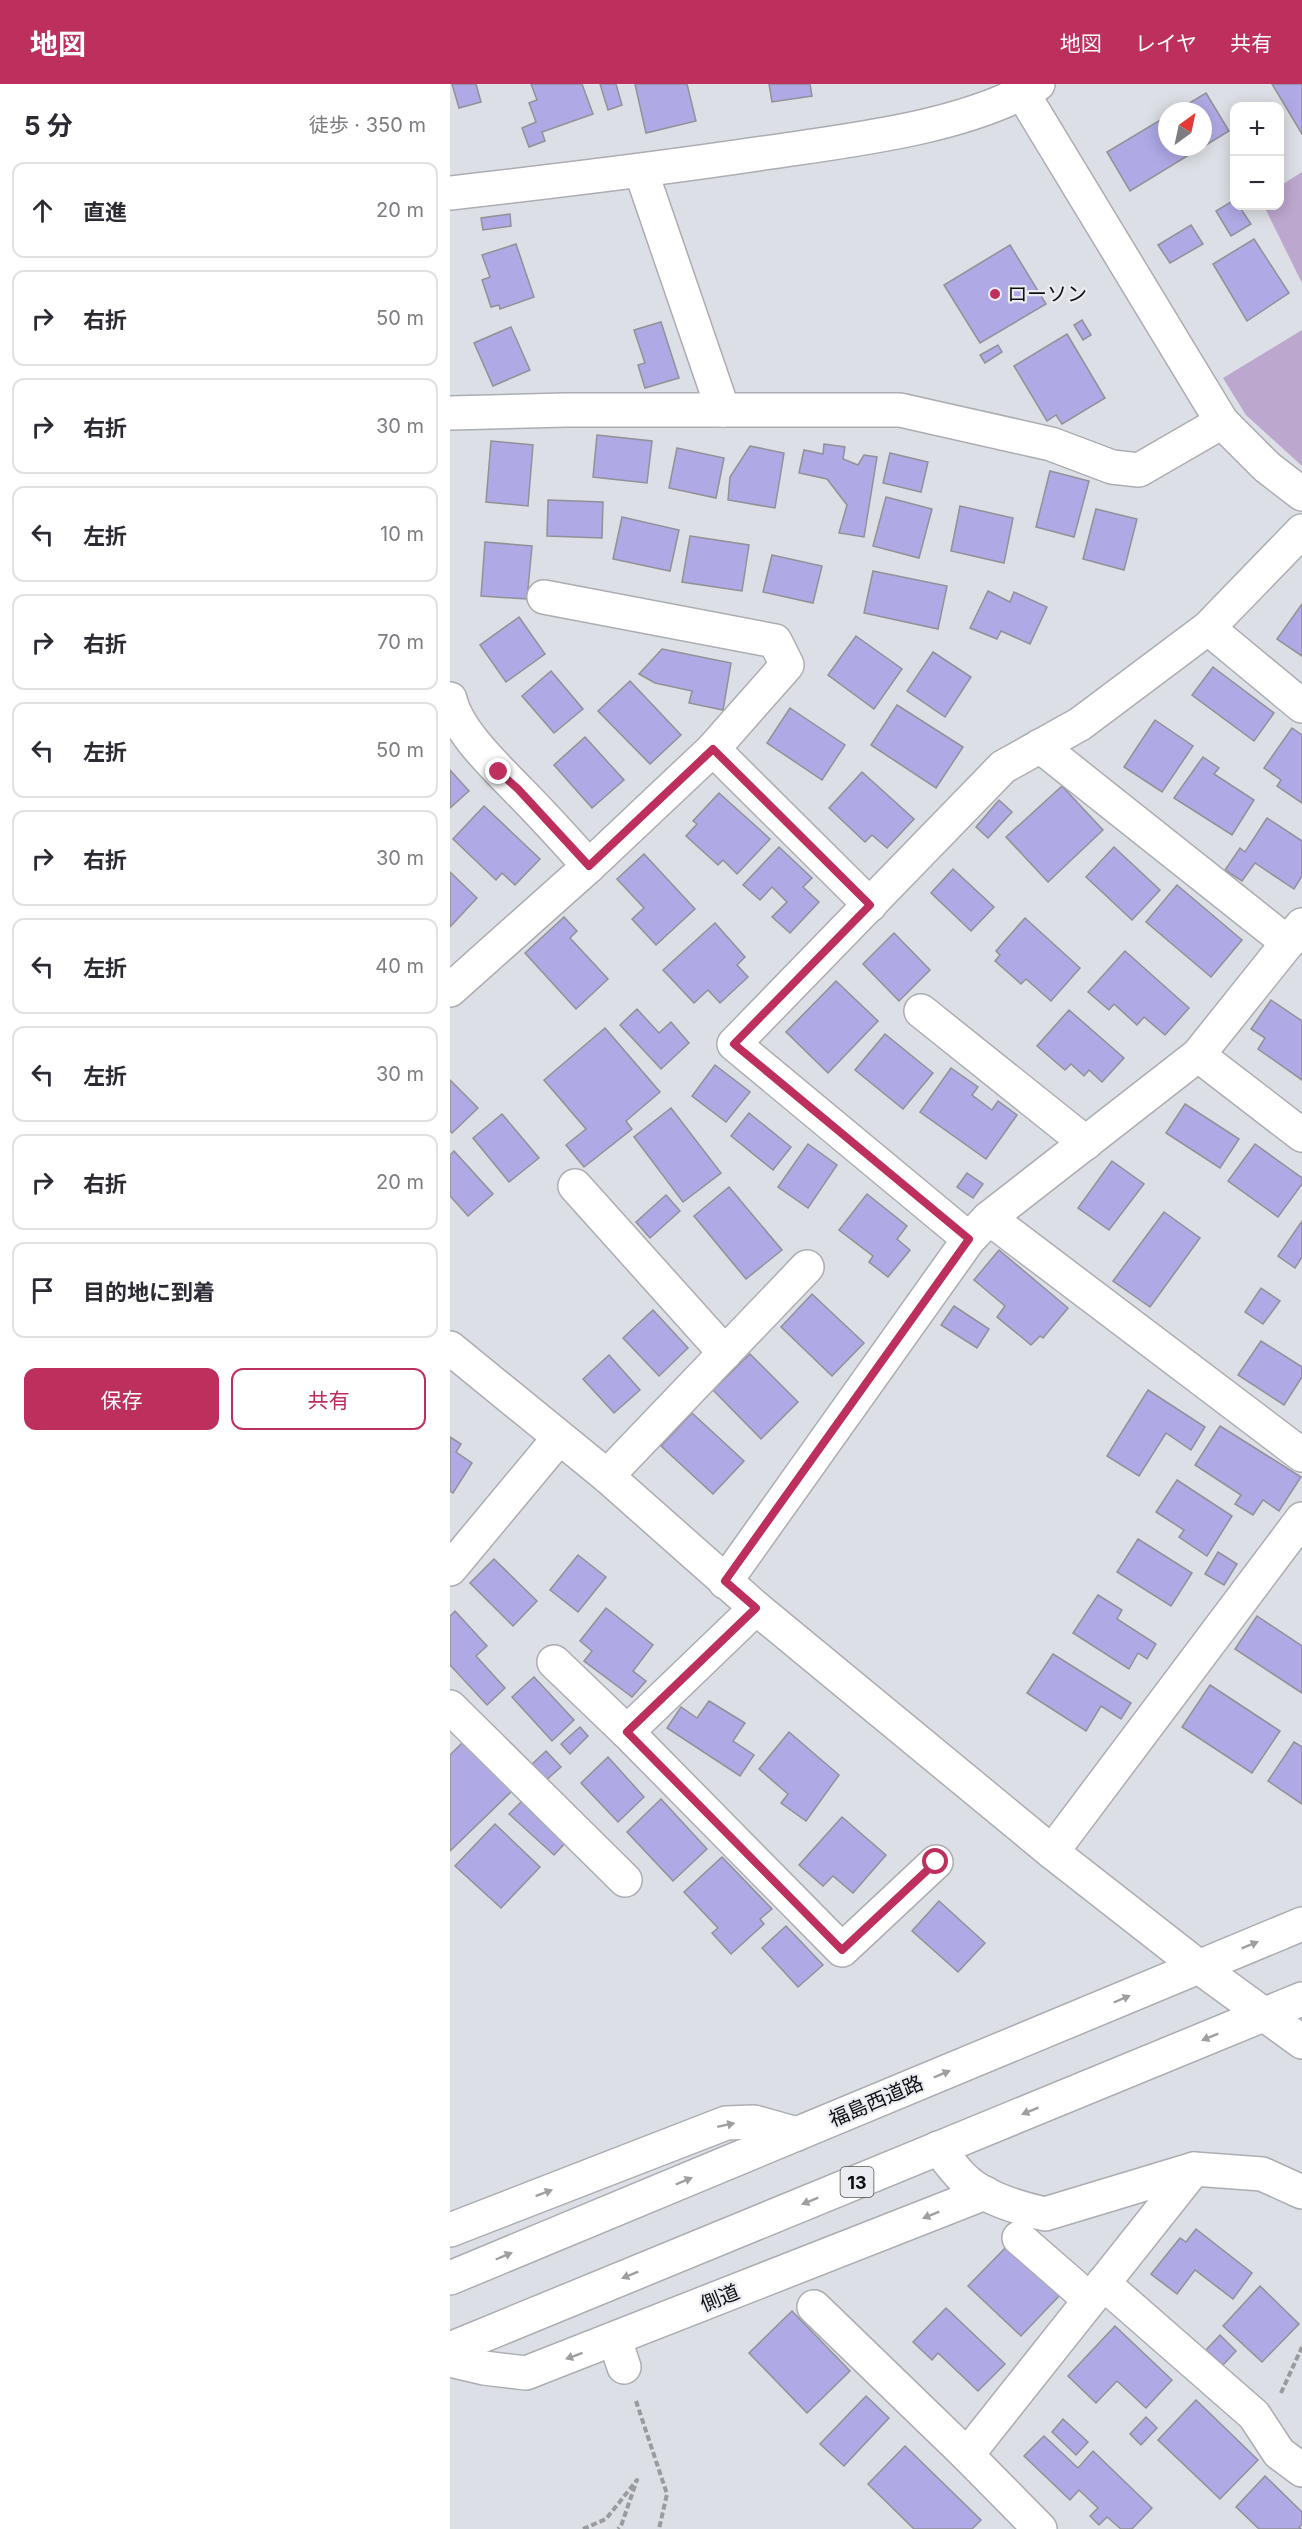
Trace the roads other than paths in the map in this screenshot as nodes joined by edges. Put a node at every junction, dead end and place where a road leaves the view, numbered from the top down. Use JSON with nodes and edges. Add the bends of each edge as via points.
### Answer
{"nodes":[{"id":1,"x":1026,"y":87,"type":"edge"},
{"id":2,"x":642,"y":171,"type":"junction"},
{"id":3,"x":450,"y":193,"type":"edge"},
{"id":4,"x":723,"y":410,"type":"junction"},
{"id":5,"x":450,"y":413,"type":"edge"},
{"id":6,"x":1222,"y":422,"type":"junction"},
{"id":7,"x":1302,"y":494,"type":"edge"},
{"id":8,"x":1302,"y":531,"type":"edge"},
{"id":9,"x":544,"y":597,"type":"dead end"},
{"id":10,"x":1208,"y":628,"type":"junction"},
{"id":11,"x":450,"y":699,"type":"edge"},
{"id":12,"x":1302,"y":706,"type":"edge"},
{"id":13,"x":1040,"y":746,"type":"junction"},
{"id":14,"x":713,"y":749,"type":"junction"},
{"id":15,"x":589,"y":866,"type":"junction"},
{"id":16,"x":870,"y":905,"type":"junction"},
{"id":17,"x":1295,"y":934,"type":"edge"},
{"id":18,"x":450,"y":990,"type":"edge"},
{"id":19,"x":921,"y":1011,"type":"dead end"},
{"id":20,"x":1198,"y":1055,"type":"junction"},
{"id":21,"x":1302,"y":1135,"type":"edge"},
{"id":22,"x":1086,"y":1143,"type":"junction"},
{"id":23,"x":575,"y":1186,"type":"dead end"},
{"id":24,"x":979,"y":1229,"type":"junction"},
{"id":25,"x":807,"y":1267,"type":"dead end"},
{"id":26,"x":450,"y":1348,"type":"edge"},
{"id":27,"x":725,"y":1353,"type":"junction"},
{"id":28,"x":559,"y":1438,"type":"junction"},
{"id":29,"x":1302,"y":1455,"type":"edge"},
{"id":30,"x":607,"y":1476,"type":"junction"},
{"id":31,"x":1302,"y":1519,"type":"edge"},
{"id":32,"x":450,"y":1569,"type":"edge"},
{"id":33,"x":725,"y":1581,"type":"junction"},
{"id":34,"x":756,"y":1608,"type":"junction"},
{"id":35,"x":554,"y":1662,"type":"dead end"},
{"id":36,"x":450,"y":1707,"type":"edge"},
{"id":37,"x":627,"y":1732,"type":"junction"},
{"id":38,"x":1052,"y":1852,"type":"junction"},
{"id":39,"x":936,"y":1862,"type":"dead end"},
{"id":40,"x":625,"y":1880,"type":"dead end"},
{"id":41,"x":1302,"y":1924,"type":"edge"},
{"id":42,"x":1199,"y":1966,"type":"junction"},
{"id":43,"x":1302,"y":2000,"type":"edge"},
{"id":44,"x":1264,"y":2015,"type":"junction"},
{"id":45,"x":1302,"y":2042,"type":"edge"},
{"id":46,"x":797,"y":2134,"type":"junction"},
{"id":47,"x":938,"y":2148,"type":"junction"},
{"id":48,"x":1194,"y":2169,"type":"junction"},
{"id":49,"x":1302,"y":2192,"type":"edge"},
{"id":50,"x":985,"y":2193,"type":"junction"},
{"id":51,"x":450,"y":2230,"type":"edge"},
{"id":52,"x":1019,"y":2238,"type":"dead end"},
{"id":53,"x":450,"y":2278,"type":"edge"},
{"id":54,"x":1096,"y":2291,"type":"junction"},
{"id":55,"x":814,"y":2307,"type":"dead end"},
{"id":56,"x":450,"y":2349,"type":"edge"},
{"id":57,"x":450,"y":2360,"type":"edge"},
{"id":58,"x":967,"y":2455,"type":"junction"},
{"id":59,"x":1302,"y":2470,"type":"edge"},
{"id":60,"x":1028,"y":2525,"type":"edge"}],
"edges":[{"from":1,"to":2,"type":"main road","via":[[968,114],[864,139]]},
{"from":1,"to":6,"type":"main road"},
{"from":2,"to":3,"type":"main road"},
{"from":2,"to":4,"type":"main road"},
{"from":4,"to":5,"type":"main road"},
{"from":4,"to":6,"type":"main road","via":[[900,410],[1051,444],[1112,467],[1139,470]]},
{"from":6,"to":7,"type":"main road","via":[[1267,467]]},
{"from":8,"to":10,"type":"main road"},
{"from":9,"to":14,"type":"main road","via":[[775,641],[787,666]]},
{"from":10,"to":12,"type":"main road"},
{"from":10,"to":13,"type":"main road","via":[[1080,724]]},
{"from":11,"to":15,"type":"main road","via":[[453,713],[499,772]]},
{"from":13,"to":16,"type":"main road","via":[[1003,767]]},
{"from":13,"to":17,"type":"main road"},
{"from":14,"to":15,"type":"main road"},
{"from":14,"to":16,"type":"main road"},
{"from":15,"to":18,"type":"main road"},
{"from":16,"to":24,"type":"main road","via":[[734,1044]]},
{"from":17,"to":20,"type":"main road"},
{"from":19,"to":22,"type":"main road"},
{"from":20,"to":21,"type":"main road"},
{"from":20,"to":22,"type":"main road"},
{"from":22,"to":24,"type":"main road"},
{"from":23,"to":27,"type":"main road"},
{"from":24,"to":29,"type":"main road"},
{"from":24,"to":33,"type":"main road"},
{"from":25,"to":27,"type":"main road"},
{"from":26,"to":28,"type":"main road"},
{"from":27,"to":30,"type":"main road"},
{"from":28,"to":30,"type":"main road"},
{"from":28,"to":32,"type":"main road"},
{"from":30,"to":33,"type":"main road"},
{"from":31,"to":38,"type":"main road"},
{"from":33,"to":34,"type":"main road"},
{"from":34,"to":37,"type":"main road"},
{"from":34,"to":38,"type":"main road"},
{"from":35,"to":37,"type":"main road"},
{"from":36,"to":40,"type":"main road"},
{"from":37,"to":39,"type":"main road","via":[[842,1950]]},
{"from":38,"to":42,"type":"main road"},
{"from":42,"to":41,"type":"main road","name":"福島西道路","one_way":true},
{"from":42,"to":44,"type":"main road"},
{"from":46,"to":42,"type":"main road","name":"福島西道路","one_way":true},
{"from":43,"to":44,"type":"main road","number":"13"},
{"from":44,"to":45,"type":"main road"},
{"from":44,"to":47,"type":"main road","number":"13","one_way":true},
{"from":51,"to":46,"type":"main road","one_way":true,"via":[[726,2123],[754,2122]]},
{"from":53,"to":46,"type":"main road","name":"福島西道路","one_way":true},
{"from":47,"to":50,"type":"main road","via":[[963,2179]]},
{"from":47,"to":56,"type":"main road","number":"13","one_way":true},
{"from":48,"to":49,"type":"main road","via":[[1262,2174]]},
{"from":48,"to":50,"type":"main road","via":[[1046,2214]]},
{"from":48,"to":54,"type":"main road"},
{"from":50,"to":57,"type":"main road","name":"側道","one_way":true,"via":[[619,2354],[526,2373]]},
{"from":52,"to":54,"type":"main road"},
{"from":54,"to":58,"type":"main road"},
{"from":54,"to":59,"type":"main road","via":[[1254,2415],[1280,2453]]},
{"from":55,"to":58,"type":"main road"},
{"from":58,"to":60,"type":"main road"}]}
